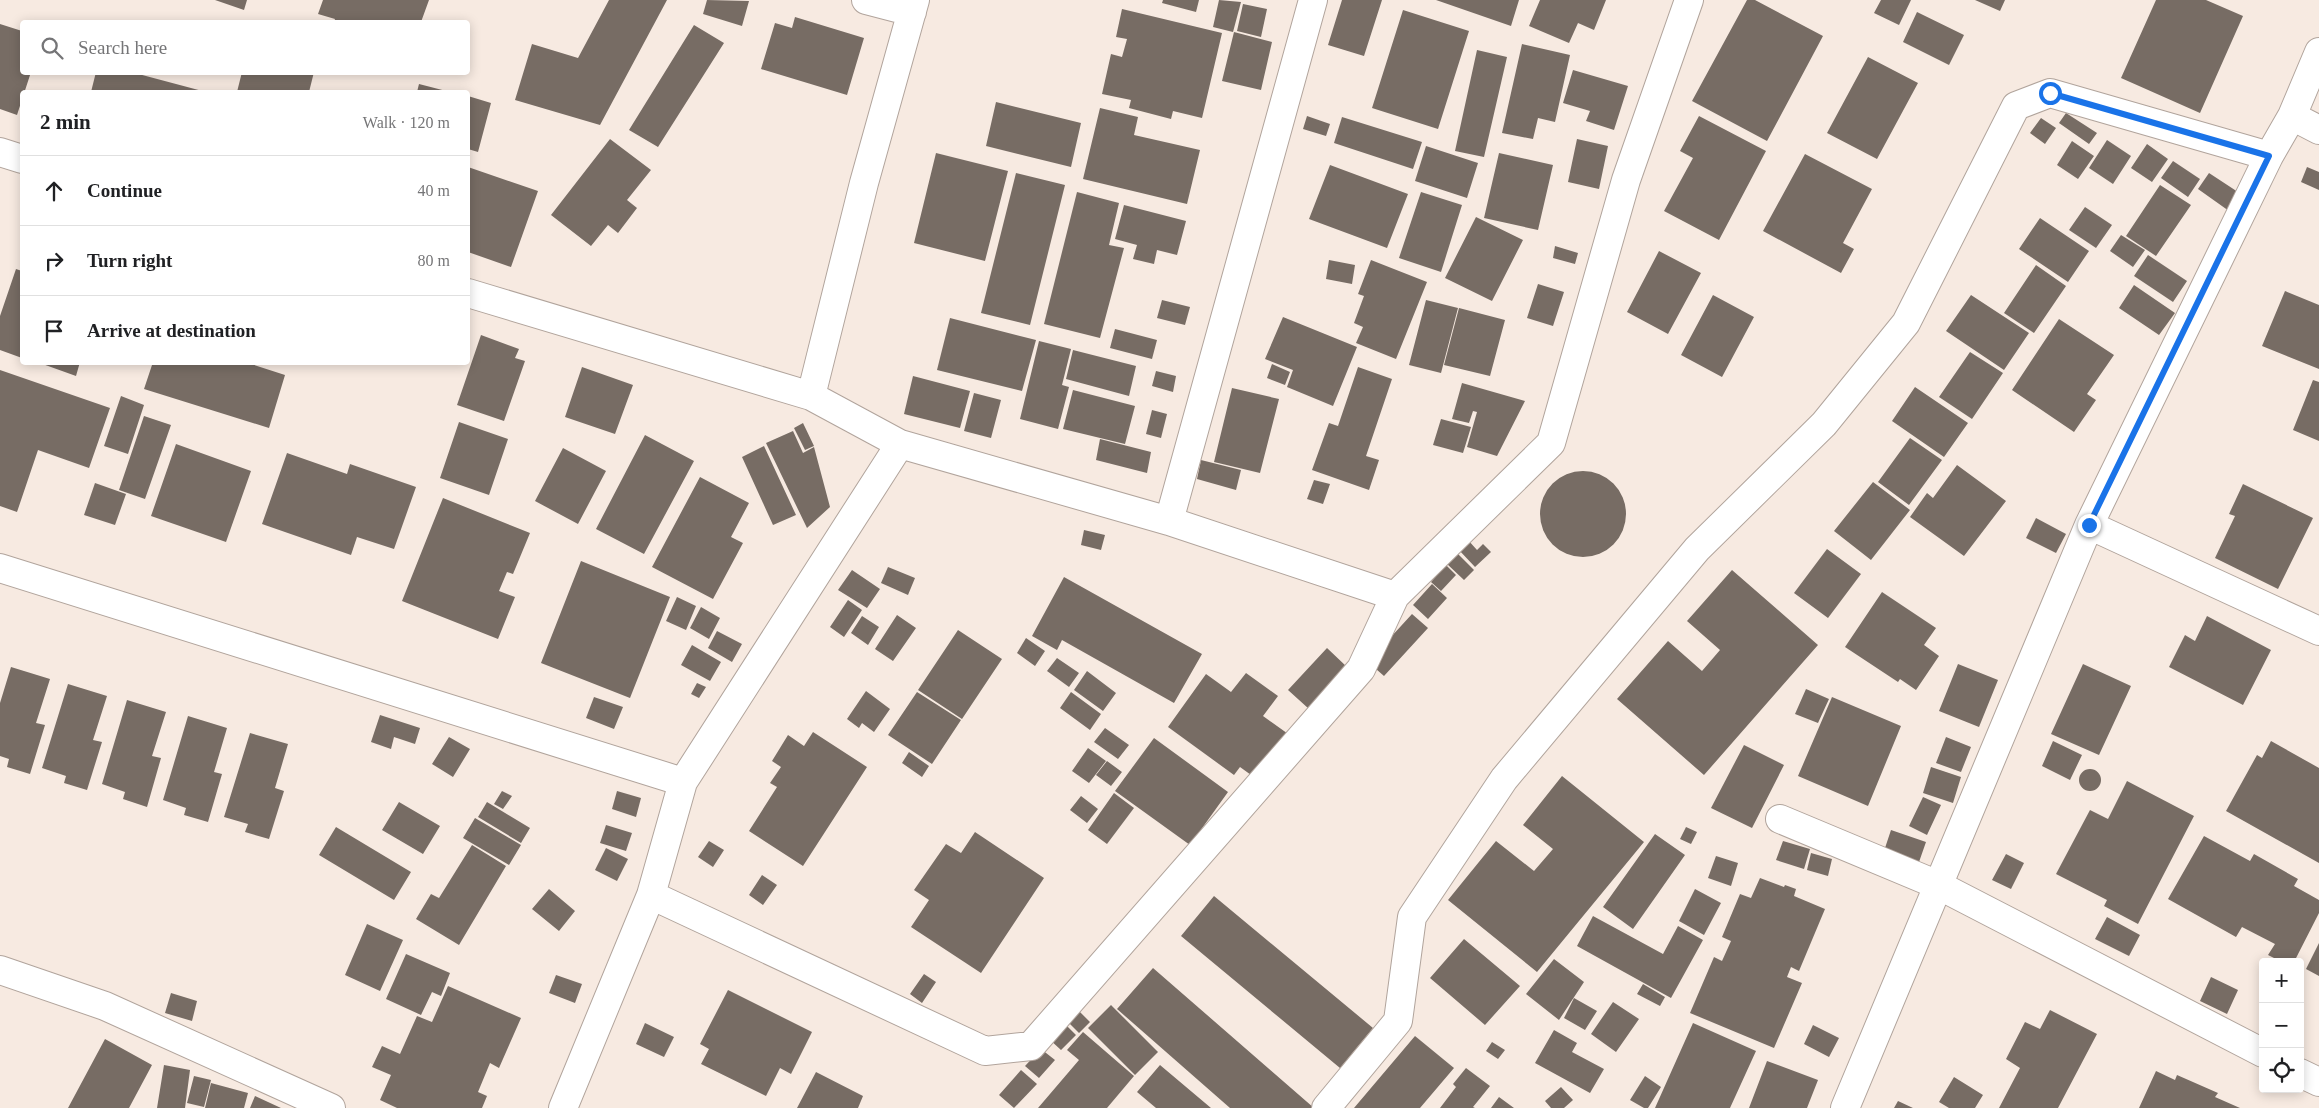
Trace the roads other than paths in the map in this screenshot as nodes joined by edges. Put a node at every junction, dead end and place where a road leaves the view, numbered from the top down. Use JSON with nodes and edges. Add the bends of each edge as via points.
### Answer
{"nodes":[{"id":1,"x":866,"y":0,"type":"edge"},
{"id":2,"x":1313,"y":0,"type":"edge"},
{"id":3,"x":1689,"y":0,"type":"edge"},
{"id":4,"x":913,"y":6,"type":"edge"},
{"id":5,"x":2319,"y":52,"type":"edge"},
{"id":6,"x":2292,"y":116,"type":"junction"},
{"id":7,"x":2319,"y":130,"type":"edge"},
{"id":8,"x":0,"y":152,"type":"edge"},
{"id":9,"x":2269,"y":156,"type":"junction"},
{"id":10,"x":20,"y":158,"type":"edge"},
{"id":11,"x":470,"y":294,"type":"edge"},
{"id":12,"x":811,"y":396,"type":"junction"},
{"id":13,"x":900,"y":444,"type":"junction"},
{"id":14,"x":1169,"y":521,"type":"junction"},
{"id":15,"x":2089,"y":525,"type":"junction"},
{"id":16,"x":0,"y":568,"type":"edge"},
{"id":17,"x":1395,"y":596,"type":"junction"},
{"id":18,"x":2319,"y":631,"type":"edge"},
{"id":19,"x":682,"y":782,"type":"junction"},
{"id":20,"x":1780,"y":819,"type":"dead end"},
{"id":21,"x":1938,"y":885,"type":"junction"},
{"id":22,"x":651,"y":895,"type":"junction"},
{"id":23,"x":0,"y":970,"type":"edge"},
{"id":24,"x":2259,"y":1051,"type":"edge"},
{"id":25,"x":2304,"y":1075,"type":"edge"},
{"id":26,"x":2319,"y":1082,"type":"edge"},
{"id":27,"x":331,"y":1108,"type":"edge"},
{"id":28,"x":563,"y":1108,"type":"edge"},
{"id":29,"x":1326,"y":1108,"type":"edge"},
{"id":30,"x":1845,"y":1108,"type":"edge"}],
"edges":[{"from":1,"to":4,"type":"street"},
{"from":2,"to":14,"type":"street"},
{"from":3,"to":17,"type":"street","via":[[1626,180],[1551,444]]},
{"from":4,"to":12,"type":"street","via":[[864,183]]},
{"from":5,"to":6,"type":"street"},
{"from":6,"to":7,"type":"street"},
{"from":6,"to":9,"type":"street"},
{"from":8,"to":10,"type":"street"},
{"from":9,"to":15,"type":"street"},
{"from":9,"to":29,"type":"street","via":[[2050,93],[2016,106],[1906,323],[1824,424],[1697,550],[1504,779],[1412,917],[1398,1021]]},
{"from":11,"to":12,"type":"street"},
{"from":12,"to":13,"type":"street"},
{"from":13,"to":14,"type":"street"},
{"from":13,"to":19,"type":"street"},
{"from":14,"to":17,"type":"street"},
{"from":15,"to":18,"type":"street"},
{"from":15,"to":21,"type":"street"},
{"from":16,"to":19,"type":"street"},
{"from":17,"to":22,"type":"street","via":[[1361,669],[1031,1046],[985,1051]]},
{"from":19,"to":22,"type":"street"},
{"from":20,"to":21,"type":"street"},
{"from":21,"to":24,"type":"street"},
{"from":21,"to":30,"type":"street"},
{"from":22,"to":28,"type":"street"},
{"from":23,"to":27,"type":"street","via":[[105,1006]]},
{"from":25,"to":26,"type":"street"}]}
